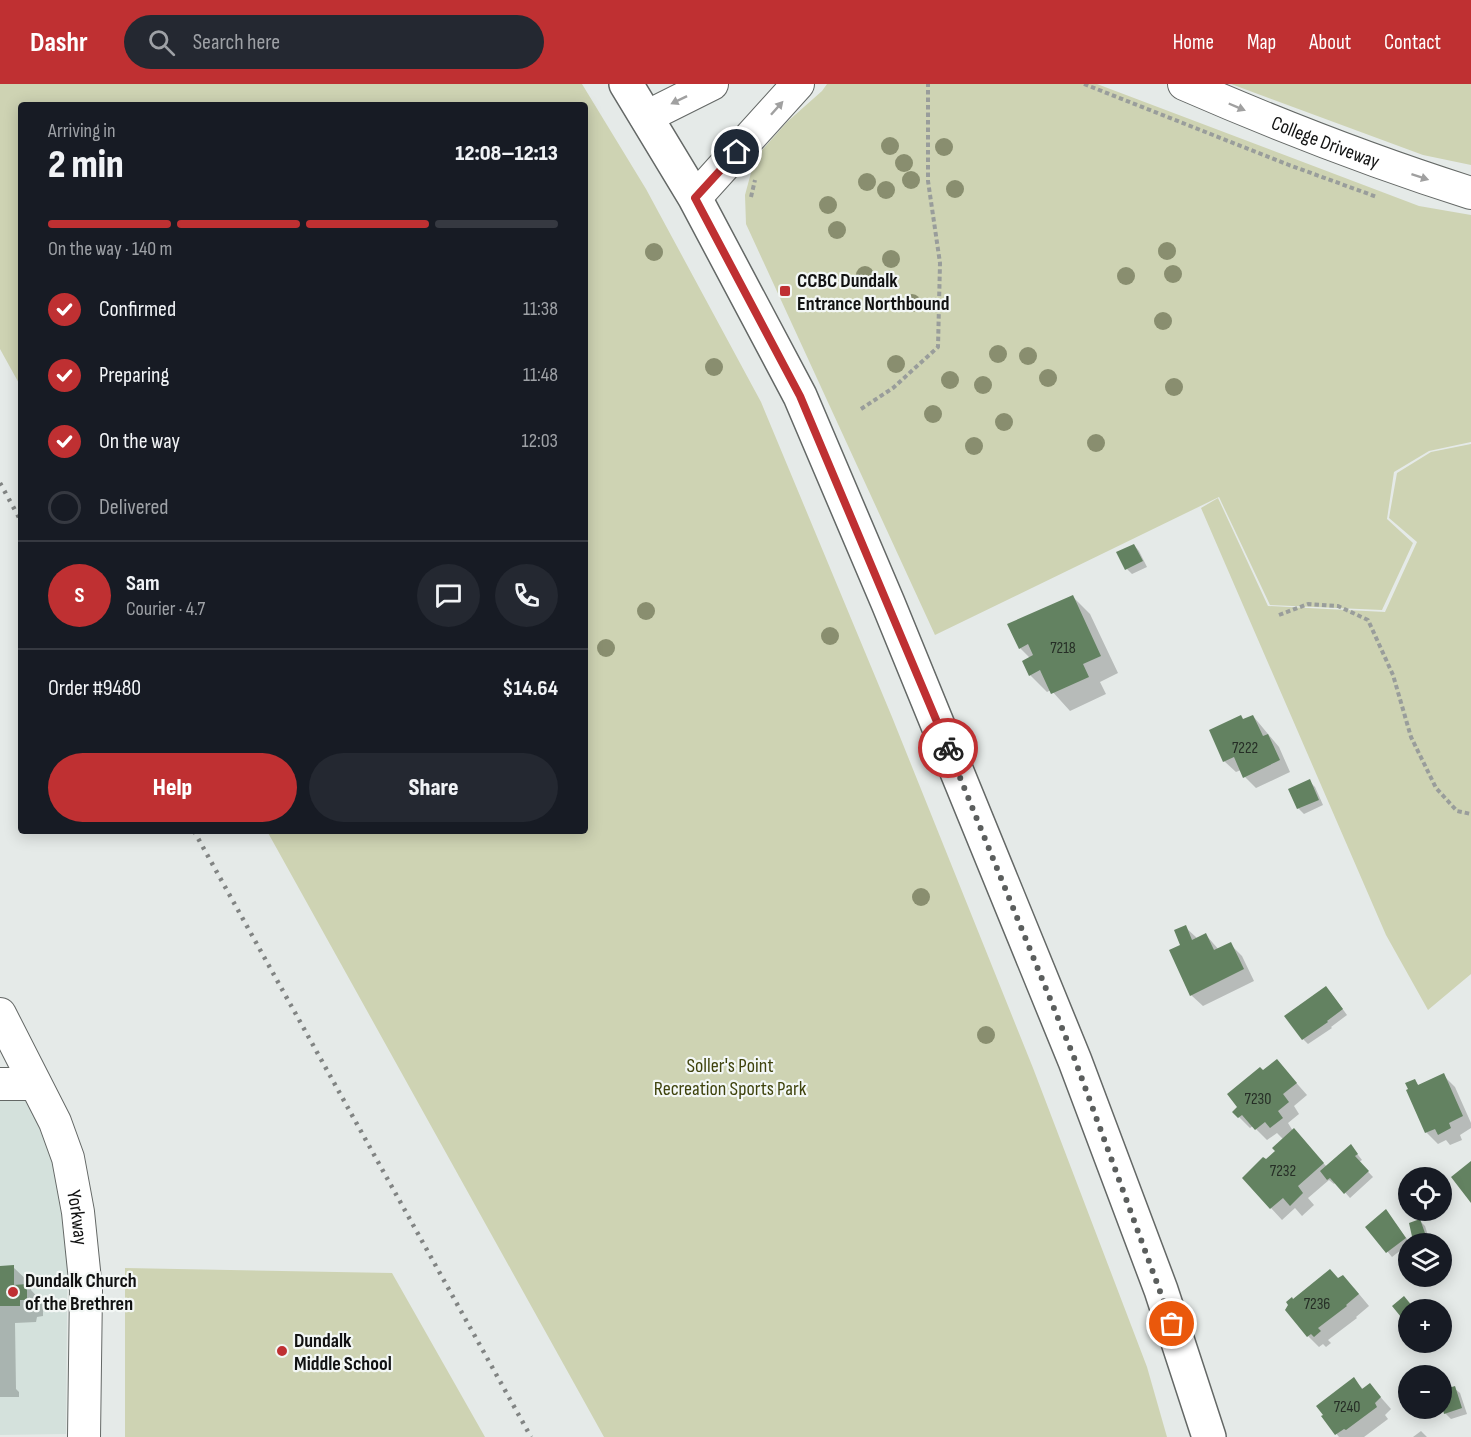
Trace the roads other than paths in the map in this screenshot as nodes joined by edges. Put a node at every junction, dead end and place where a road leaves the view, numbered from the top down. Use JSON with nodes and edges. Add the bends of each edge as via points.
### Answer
{"nodes":[{"id":1,"x":626,"y":84,"type":"edge"},
{"id":2,"x":712,"y":84,"type":"edge"},
{"id":3,"x":798,"y":84,"type":"edge"},
{"id":4,"x":1184,"y":84,"type":"edge"},
{"id":5,"x":646,"y":117,"type":"junction"},
{"id":6,"x":1471,"y":193,"type":"edge"},
{"id":7,"x":695,"y":198,"type":"junction"},
{"id":8,"x":0,"y":1014,"type":"edge"},
{"id":9,"x":0,"y":1084,"type":"edge"},
{"id":10,"x":35,"y":1084,"type":"junction"},
{"id":11,"x":84,"y":1437,"type":"edge"},
{"id":12,"x":1209,"y":1437,"type":"edge"}],
"edges":[{"from":1,"to":5,"type":"street"},
{"from":2,"to":5,"type":"street","one_way":true},
{"from":7,"to":3,"type":"street","one_way":true},
{"from":4,"to":6,"type":"street","name":"College Driveway","one_way":true,"via":[[1393,168]]},
{"from":5,"to":7,"type":"street"},
{"from":7,"to":12,"type":"street","via":[[800,396],[888,603],[1075,1060],[1161,1290]]},
{"from":8,"to":10,"type":"street","name":"Yorkway"},
{"from":9,"to":10,"type":"street"},
{"from":10,"to":11,"type":"street","name":"Yorkway","via":[[55,1122],[78,1212],[86,1290]]}]}
